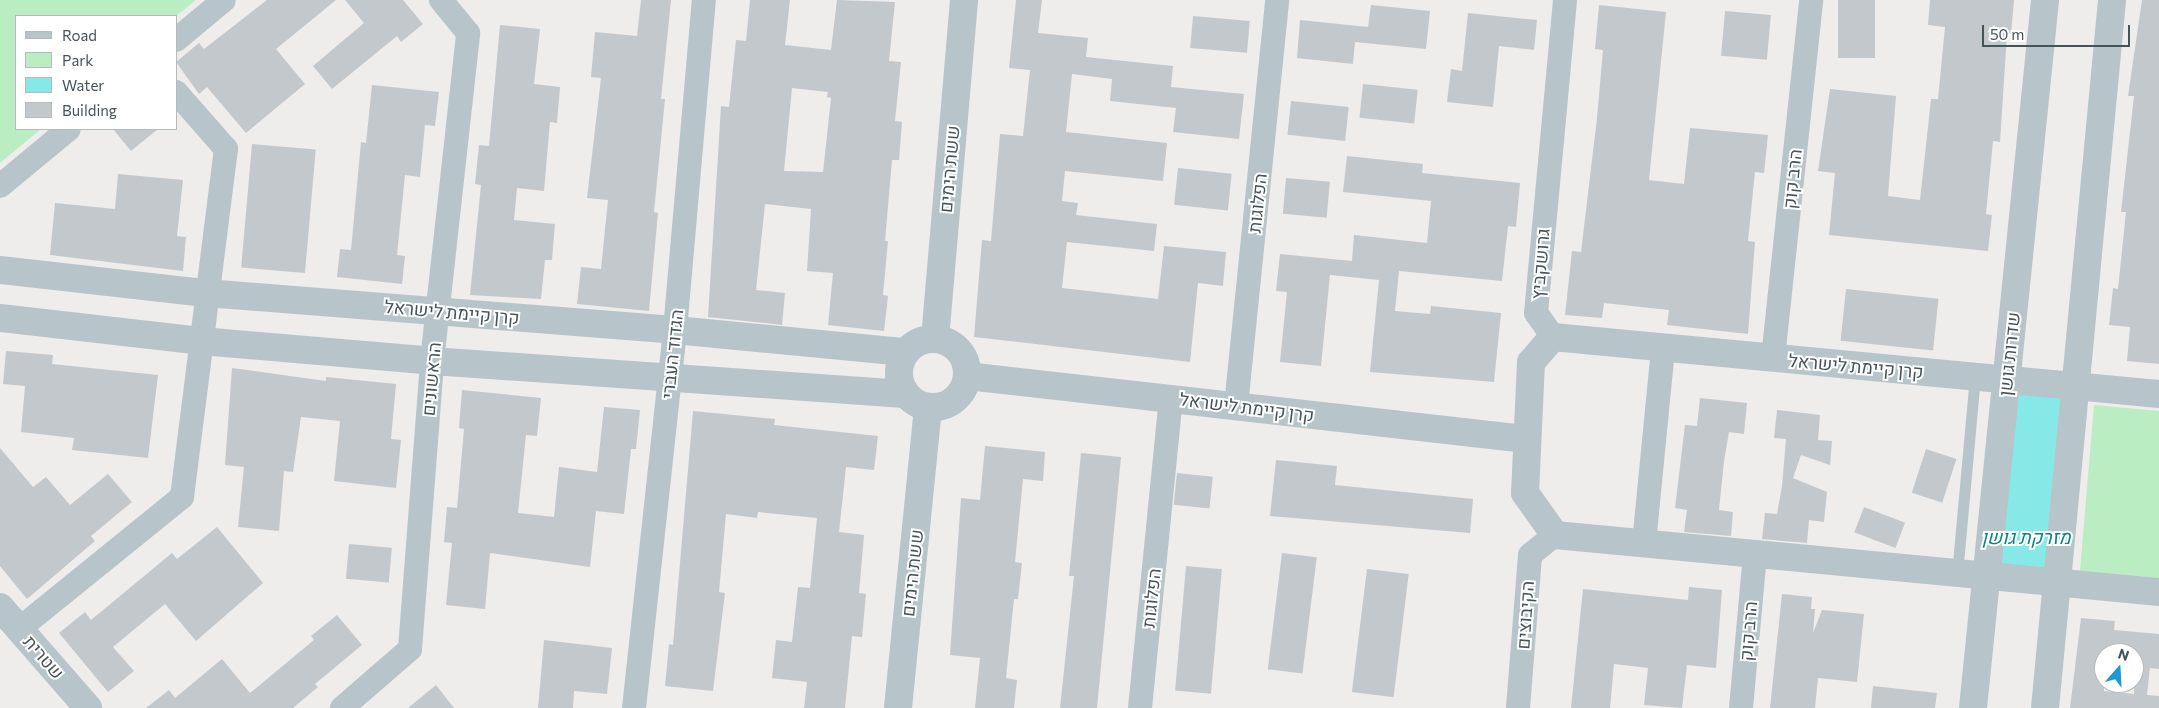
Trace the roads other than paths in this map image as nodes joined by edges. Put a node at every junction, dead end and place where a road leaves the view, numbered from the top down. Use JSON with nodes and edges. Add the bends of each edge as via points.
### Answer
{"nodes":[{"id":1,"x":224,"y":0,"type":"edge"},
{"id":2,"x":441,"y":0,"type":"edge"},
{"id":3,"x":704,"y":0,"type":"edge"},
{"id":4,"x":964,"y":0,"type":"edge"},
{"id":5,"x":1278,"y":0,"type":"edge"},
{"id":6,"x":1565,"y":0,"type":"edge"},
{"id":7,"x":1811,"y":0,"type":"edge"},
{"id":8,"x":2046,"y":0,"type":"edge"},
{"id":9,"x":2112,"y":0,"type":"edge"},
{"id":10,"x":178,"y":38,"type":"edge"},
{"id":11,"x":178,"y":94,"type":"edge"},
{"id":12,"x":68,"y":130,"type":"edge"},
{"id":13,"x":0,"y":186,"type":"edge"},
{"id":14,"x":0,"y":270,"type":"edge"},
{"id":15,"x":206,"y":293,"type":"junction"},
{"id":16,"x":437,"y":311,"type":"junction"},
{"id":17,"x":0,"y":318,"type":"edge"},
{"id":18,"x":675,"y":330,"type":"junction"},
{"id":19,"x":1553,"y":337,"type":"junction"},
{"id":20,"x":935,"y":338,"type":"junction"},
{"id":21,"x":202,"y":341,"type":"junction"},
{"id":22,"x":1663,"y":348,"type":"junction"},
{"id":23,"x":905,"y":352,"type":"junction"},
{"id":24,"x":1773,"y":358,"type":"junction"},
{"id":25,"x":432,"y":361,"type":"junction"},
{"id":26,"x":967,"y":376,"type":"junction"},
{"id":27,"x":1975,"y":377,"type":"junction"},
{"id":28,"x":669,"y":378,"type":"junction"},
{"id":29,"x":2006,"y":379,"type":"junction"},
{"id":30,"x":2077,"y":388,"type":"junction"},
{"id":31,"x":905,"y":394,"type":"junction"},
{"id":32,"x":2159,"y":394,"type":"edge"},
{"id":33,"x":1171,"y":398,"type":"junction"},
{"id":34,"x":1236,"y":406,"type":"junction"},
{"id":35,"x":928,"y":407,"type":"junction"},
{"id":36,"x":1526,"y":439,"type":"junction"},
{"id":37,"x":1555,"y":535,"type":"junction"},
{"id":38,"x":1644,"y":543,"type":"junction"},
{"id":39,"x":1755,"y":554,"type":"junction"},
{"id":40,"x":1956,"y":574,"type":"junction"},
{"id":41,"x":1986,"y":577,"type":"junction"},
{"id":42,"x":2057,"y":583,"type":"junction"},
{"id":43,"x":2159,"y":592,"type":"edge"},
{"id":44,"x":0,"y":607,"type":"edge"},
{"id":45,"x":19,"y":629,"type":"junction"},
{"id":46,"x":88,"y":708,"type":"edge"},
{"id":47,"x":342,"y":708,"type":"edge"},
{"id":48,"x":634,"y":708,"type":"edge"},
{"id":49,"x":898,"y":708,"type":"edge"},
{"id":50,"x":1140,"y":708,"type":"edge"},
{"id":51,"x":1518,"y":708,"type":"edge"},
{"id":52,"x":1741,"y":708,"type":"edge"},
{"id":53,"x":1973,"y":708,"type":"edge"},
{"id":54,"x":2045,"y":708,"type":"edge"}],
"edges":[{"from":1,"to":10,"type":"street"},
{"from":2,"to":16,"type":"street","name":"הראשונים","via":[[468,33]]},
{"from":3,"to":18,"type":"street","name":"הגדוד העברי"},
{"from":4,"to":20,"type":"street","name":"ששת הימים"},
{"from":5,"to":34,"type":"street","name":"הפלוגות"},
{"from":6,"to":19,"type":"street","name":"גרושקביץ","via":[[1536,313]]},
{"from":7,"to":24,"type":"street","name":"הרב קוק"},
{"from":8,"to":29,"type":"street","name":"שדרות גושן"},
{"from":9,"to":30,"type":"street"},
{"from":11,"to":15,"type":"street","via":[[226,150]]},
{"from":12,"to":13,"type":"street"},
{"from":14,"to":15,"type":"street","name":"קרן קיימת לישראל"},
{"from":15,"to":16,"type":"street","name":"קרן קיימת לישראל"},
{"from":15,"to":21,"type":"street"},
{"from":16,"to":18,"type":"street","name":"קרן קיימת לישראל"},
{"from":16,"to":25,"type":"street","name":"הראשונים"},
{"from":17,"to":21,"type":"street"},
{"from":18,"to":23,"type":"street","name":"קרן קיימת לישראל"},
{"from":18,"to":28,"type":"street","name":"הגדוד העברי"},
{"from":19,"to":22,"type":"street","name":"קרן קיימת לישראל"},
{"from":19,"to":36,"type":"street","via":[[1530,362]]},
{"from":20,"to":23,"type":"street","via":[[918,342]]},
{"from":20,"to":26,"type":"street","via":[[946,341],[959,351]]},
{"from":21,"to":25,"type":"street"},
{"from":21,"to":45,"type":"street","via":[[182,497]]},
{"from":22,"to":24,"type":"street","name":"קרן קיימת לישראל"},
{"from":22,"to":38,"type":"street"},
{"from":23,"to":31,"type":"street","via":[[898,373]]},
{"from":24,"to":27,"type":"street","name":"קרן קיימת לישראל"},
{"from":25,"to":28,"type":"street"},
{"from":25,"to":47,"type":"street","name":"הראשונים","via":[[410,649]]},
{"from":26,"to":33,"type":"street","name":"קרן קיימת לישראל"},
{"from":26,"to":35,"type":"street","via":[[958,396],[940,407]]},
{"from":27,"to":29,"type":"street","name":"קרן קיימת לישראל"},
{"from":27,"to":40,"type":"lane"},
{"from":28,"to":31,"type":"street"},
{"from":28,"to":48,"type":"street","name":"הגדוד העברי"},
{"from":29,"to":30,"type":"street","name":"קרן קיימת לישראל"},
{"from":29,"to":41,"type":"street","name":"שדרות גושן"},
{"from":30,"to":32,"type":"street","name":"קרן קיימת לישראל"},
{"from":30,"to":42,"type":"street"},
{"from":31,"to":35,"type":"street"},
{"from":33,"to":34,"type":"street","name":"קרן קיימת לישראל"},
{"from":33,"to":50,"type":"street","name":"הפלוגות"},
{"from":34,"to":36,"type":"street","name":"קרן קיימת לישראל"},
{"from":35,"to":49,"type":"street","name":"ששת הימים"},
{"from":36,"to":37,"type":"street","via":[[1525,494]]},
{"from":37,"to":38,"type":"street"},
{"from":37,"to":51,"type":"street","name":"הקיבוצים","via":[[1530,555]]},
{"from":38,"to":39,"type":"street"},
{"from":39,"to":40,"type":"street"},
{"from":39,"to":52,"type":"street","name":"הרב קוק"},
{"from":40,"to":41,"type":"street"},
{"from":41,"to":42,"type":"street"},
{"from":41,"to":53,"type":"street","name":"שדרות גושן"},
{"from":42,"to":43,"type":"street"},
{"from":42,"to":54,"type":"street"},
{"from":44,"to":45,"type":"street","name":"שטרית"},
{"from":45,"to":46,"type":"street","name":"שטרית"}]}
